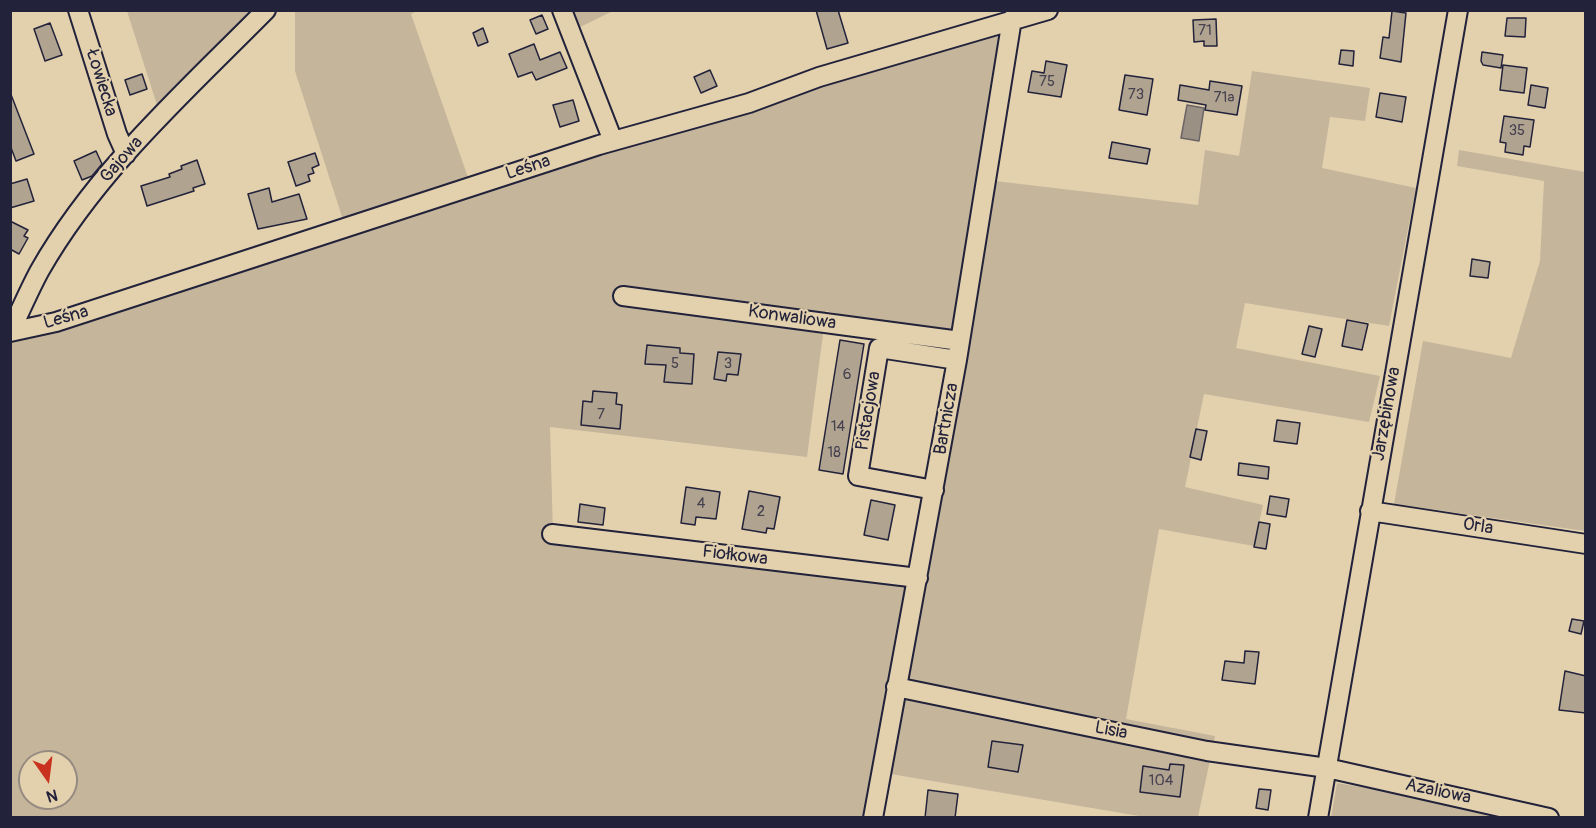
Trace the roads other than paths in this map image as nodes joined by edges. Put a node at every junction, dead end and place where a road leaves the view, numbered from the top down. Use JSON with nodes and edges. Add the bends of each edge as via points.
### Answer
{"nodes":[{"id":1,"x":78,"y":10,"type":"edge"},
{"id":2,"x":266,"y":10,"type":"edge"},
{"id":3,"x":562,"y":10,"type":"edge"},
{"id":4,"x":1458,"y":10,"type":"edge"},
{"id":5,"x":1044,"y":11,"type":"edge"},
{"id":6,"x":1012,"y":19,"type":"junction"},
{"id":7,"x":613,"y":141,"type":"junction"},
{"id":8,"x":126,"y":154,"type":"junction"},
{"id":9,"x":623,"y":296,"type":"dead end"},
{"id":10,"x":10,"y":332,"type":"edge"},
{"id":11,"x":960,"y":341,"type":"junction"},
{"id":12,"x":957,"y":360,"type":"junction"},
{"id":13,"x":934,"y":489,"type":"junction"},
{"id":14,"x":1370,"y":511,"type":"junction"},
{"id":15,"x":552,"y":534,"type":"dead end"},
{"id":16,"x":1586,"y":544,"type":"edge"},
{"id":17,"x":918,"y":578,"type":"junction"},
{"id":18,"x":896,"y":687,"type":"junction"},
{"id":19,"x":1327,"y":768,"type":"junction"},
{"id":20,"x":873,"y":818,"type":"edge"},
{"id":21,"x":1318,"y":818,"type":"edge"},
{"id":22,"x":1549,"y":818,"type":"edge"}],
"edges":[{"from":1,"to":8,"type":"street","name":"Łowiecka"},
{"from":2,"to":8,"type":"street","name":"Gajowa"},
{"from":3,"to":7,"type":"street"},
{"from":4,"to":14,"type":"street","name":"Jarzębinowa"},
{"from":5,"to":6,"type":"street","name":"Leśna"},
{"from":6,"to":7,"type":"street","name":"Leśna","via":[[819,77],[749,103]]},
{"from":6,"to":11,"type":"street","name":"Bartnicza"},
{"from":7,"to":10,"type":"street","name":"Leśna","via":[[56,322]]},
{"from":8,"to":10,"type":"street","name":"Gajowa","via":[[82,207],[40,270]]},
{"from":9,"to":11,"type":"street","name":"Konwaliowa"},
{"from":11,"to":12,"type":"street","name":"Bartnicza"},
{"from":12,"to":13,"type":"street","name":"Bartnicza"},
{"from":12,"to":13,"type":"street","name":"Pistacjowa","via":[[879,348],[858,476]]},
{"from":13,"to":17,"type":"street","name":"Bartnicza"},
{"from":14,"to":16,"type":"street","name":"Orla"},
{"from":14,"to":19,"type":"street","name":"Jarzębinowa"},
{"from":15,"to":17,"type":"street","name":"Fiołkowa"},
{"from":17,"to":18,"type":"street","name":"Bartnicza"},
{"from":18,"to":19,"type":"street","name":"Lisia","via":[[1208,751]]},
{"from":18,"to":20,"type":"street","name":"Bartnicza"},
{"from":19,"to":21,"type":"street","name":"Jarzębinowa"},
{"from":19,"to":22,"type":"street","name":"Azaliowa"}]}
